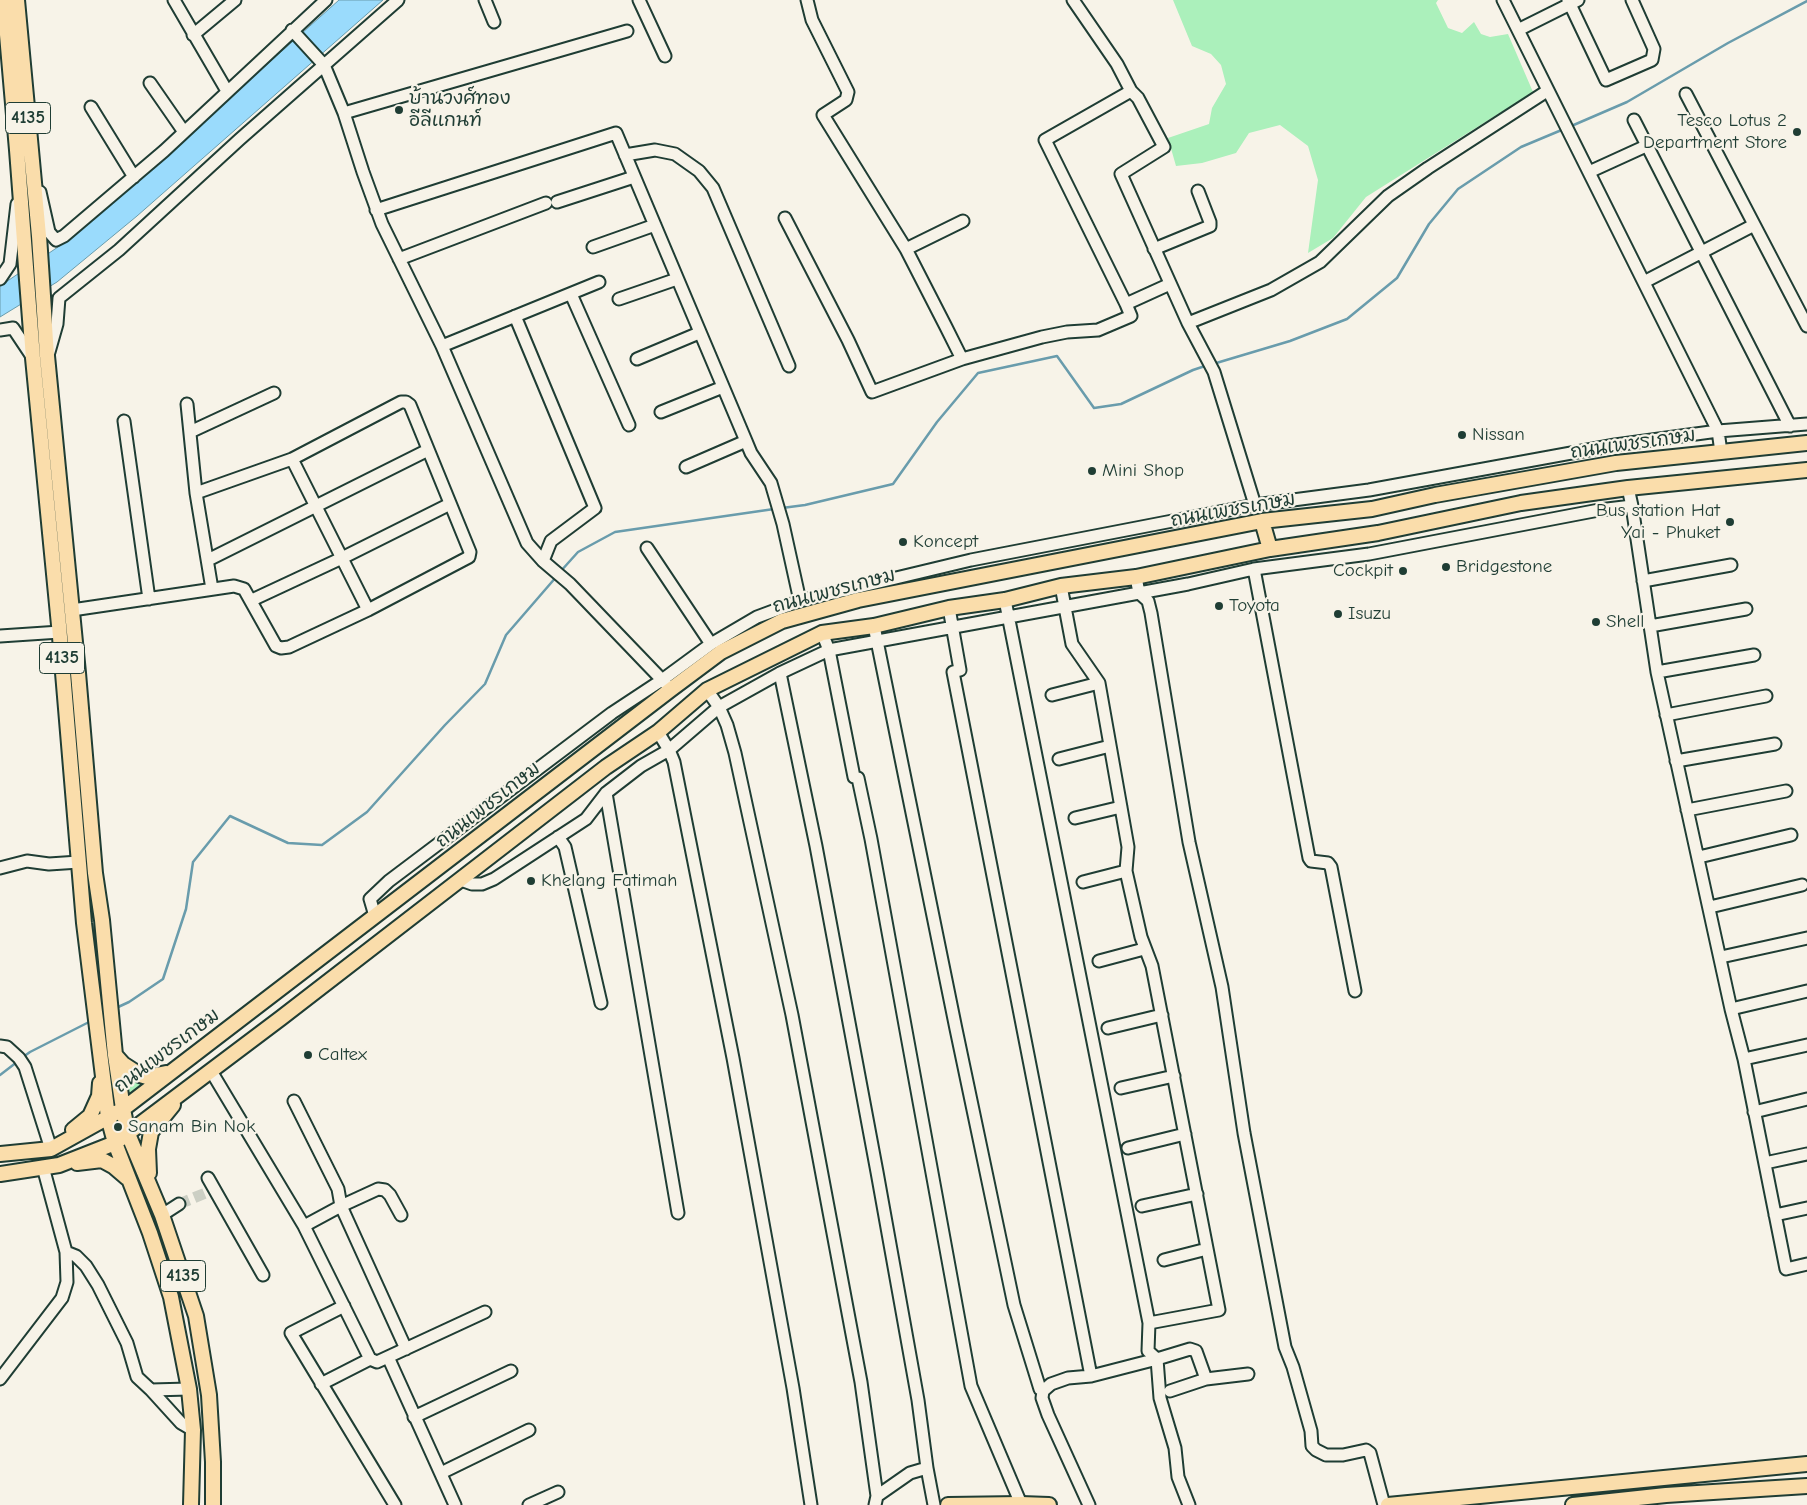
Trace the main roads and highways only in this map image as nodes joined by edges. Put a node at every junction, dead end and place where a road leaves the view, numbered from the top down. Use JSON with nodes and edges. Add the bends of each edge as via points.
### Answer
{"nodes":[{"id":1,"x":4,"y":0,"type":"edge"},
{"id":2,"x":17,"y":0,"type":"edge"},
{"id":3,"x":1807,"y":443,"type":"edge"},
{"id":4,"x":1807,"y":470,"type":"edge"},
{"id":5,"x":1262,"y":521,"type":"junction"},
{"id":6,"x":1270,"y":549,"type":"junction"},
{"id":7,"x":375,"y":916,"type":"junction"},
{"id":8,"x":394,"y":932,"type":"junction"},
{"id":9,"x":115,"y":1054,"type":"junction"},
{"id":10,"x":102,"y":1060,"type":"junction"},
{"id":11,"x":173,"y":1070,"type":"junction"},
{"id":12,"x":191,"y":1087,"type":"junction"},
{"id":13,"x":123,"y":1109,"type":"junction"},
{"id":14,"x":108,"y":1117,"type":"junction"},
{"id":15,"x":128,"y":1134,"type":"junction"},
{"id":16,"x":115,"y":1143,"type":"junction"},
{"id":17,"x":51,"y":1149,"type":"junction"},
{"id":18,"x":0,"y":1154,"type":"edge"},
{"id":19,"x":59,"y":1165,"type":"junction"},
{"id":20,"x":0,"y":1174,"type":"edge"},
{"id":21,"x":129,"y":1180,"type":"junction"},
{"id":22,"x":150,"y":1183,"type":"junction"},
{"id":23,"x":1807,"y":1464,"type":"edge"},
{"id":24,"x":1786,"y":1466,"type":"junction"},
{"id":25,"x":1807,"y":1486,"type":"edge"},
{"id":26,"x":1788,"y":1488,"type":"junction"},
{"id":27,"x":1663,"y":1500,"type":"edge"},
{"id":28,"x":191,"y":1505,"type":"edge"},
{"id":29,"x":213,"y":1505,"type":"edge"},
{"id":30,"x":948,"y":1505,"type":"edge"},
{"id":31,"x":1049,"y":1505,"type":"edge"},
{"id":32,"x":1388,"y":1505,"type":"edge"},
{"id":33,"x":1573,"y":1505,"type":"edge"}],
"edges":[{"from":1,"to":10,"type":"main road","number":"4135","via":[[79,862]]},
{"from":2,"to":9,"type":"main road","number":"4135","via":[[95,873]]},
{"from":3,"to":5,"type":"main road","name":"ถนนเพชรเกษม","via":[[1616,463],[1372,509]]},
{"from":4,"to":6,"type":"main road","name":"ถนนเพชรเกษม","via":[[1628,488],[1521,503],[1378,533]]},
{"from":5,"to":6,"type":"main road"},
{"from":5,"to":7,"type":"main road","name":"ถนนเพชรเกษม","via":[[856,594],[782,621],[666,685]]},
{"from":6,"to":8,"type":"main road","name":"ถนนเพชรเกษม","via":[[1136,576],[1061,586],[874,626],[822,633],[707,690],[658,732],[606,767]]},
{"from":7,"to":8,"type":"main road"},
{"from":7,"to":11,"type":"main road","name":"ถนนเพชรเกษม"},
{"from":8,"to":12,"type":"main road","name":"ถนนเพชรเกษม"},
{"from":9,"to":11,"type":"main road","via":[[123,1064],[140,1075],[160,1075]]},
{"from":9,"to":13,"type":"main road","number":"4135"},
{"from":10,"to":14,"type":"main road","number":"4135"},
{"from":10,"to":17,"type":"main road","via":[[99,1096],[90,1116]]},
{"from":11,"to":13,"type":"main road","name":"ถนนเพชรเกษม"},
{"from":12,"to":15,"type":"main road","name":"ถนนเพชรเกษม"},
{"from":12,"to":22,"type":"main road","via":[[151,1132],[148,1149]]},
{"from":13,"to":14,"type":"main road","name":"ถนนเพชรเกษม"},
{"from":13,"to":15,"type":"main road","number":"4135"},
{"from":14,"to":16,"type":"main road","number":"4135"},
{"from":14,"to":17,"type":"main road","name":"ถนนเพชรเกษม"},
{"from":15,"to":16,"type":"main road","name":"ถนนเพชรเกษม"},
{"from":15,"to":22,"type":"main road","number":"4135"},
{"from":16,"to":19,"type":"main road","name":"ถนนเพชรเกษม"},
{"from":16,"to":21,"type":"main road","number":"4135"},
{"from":17,"to":18,"type":"main road","name":"ถนนเพชรเกษม"},
{"from":19,"to":20,"type":"main road","name":"ถนนเพชรเกษม"},
{"from":19,"to":21,"type":"main road","via":[[102,1160]]},
{"from":21,"to":28,"type":"main road","number":"4135","via":[[171,1297],[189,1389],[193,1430]]},
{"from":22,"to":29,"type":"main road","number":"4135","via":[[196,1316],[209,1395]]},
{"from":23,"to":24,"type":"main road"},
{"from":24,"to":26,"type":"main road"},
{"from":24,"to":32,"type":"main road"},
{"from":25,"to":26,"type":"main road"},
{"from":26,"to":27,"type":"main road"},
{"from":27,"to":33,"type":"main road"},
{"from":30,"to":31,"type":"main road"}]}
